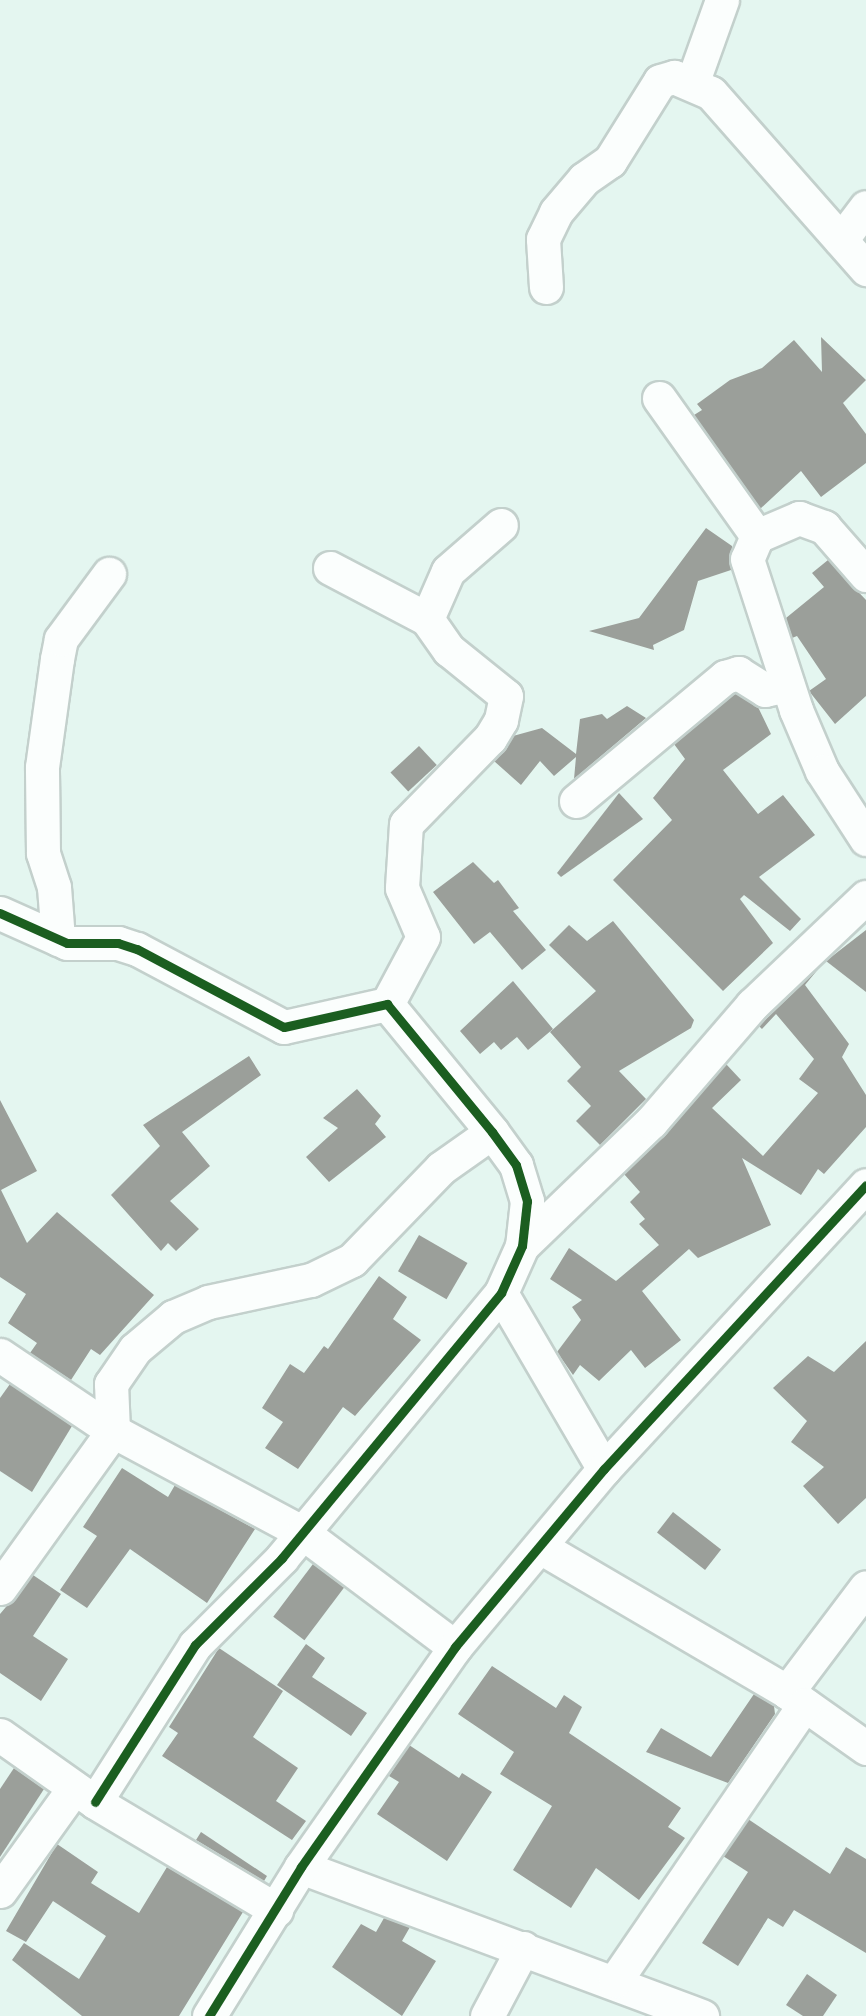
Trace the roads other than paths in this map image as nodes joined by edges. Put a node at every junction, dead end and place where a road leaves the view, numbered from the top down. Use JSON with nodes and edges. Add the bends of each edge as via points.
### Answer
{"nodes":[{"id":1,"x":722,"y":0,"type":"edge"},
{"id":2,"x":693,"y":81,"type":"junction"},
{"id":3,"x":866,"y":207,"type":"edge"},
{"id":4,"x":841,"y":240,"type":"junction"},
{"id":5,"x":866,"y":269,"type":"edge"},
{"id":6,"x":546,"y":287,"type":"dead end"},
{"id":7,"x":659,"y":398,"type":"dead end"},
{"id":8,"x":501,"y":525,"type":"dead end"},
{"id":9,"x":757,"y":536,"type":"junction"},
{"id":10,"x":330,"y":568,"type":"dead end"},
{"id":11,"x":109,"y":574,"type":"dead end"},
{"id":12,"x":866,"y":575,"type":"edge"},
{"id":13,"x":427,"y":619,"type":"junction"},
{"id":14,"x":787,"y":685,"type":"junction"},
{"id":15,"x":576,"y":801,"type":"dead end"},
{"id":16,"x":866,"y":839,"type":"edge"},
{"id":17,"x":866,"y":897,"type":"edge"},
{"id":18,"x":0,"y":913,"type":"edge"},
{"id":19,"x":58,"y":939,"type":"junction"},
{"id":20,"x":387,"y":1004,"type":"junction"},
{"id":21,"x":492,"y":1132,"type":"junction"},
{"id":22,"x":866,"y":1185,"type":"edge"},
{"id":23,"x":522,"y":1246,"type":"junction"},
{"id":24,"x":501,"y":1293,"type":"junction"},
{"id":25,"x":0,"y":1355,"type":"edge"},
{"id":26,"x":113,"y":1431,"type":"junction"},
{"id":27,"x":604,"y":1469,"type":"junction"},
{"id":28,"x":303,"y":1533,"type":"junction"},
{"id":29,"x":542,"y":1548,"type":"junction"},
{"id":30,"x":866,"y":1587,"type":"edge"},
{"id":31,"x":0,"y":1588,"type":"edge"},
{"id":32,"x":455,"y":1647,"type":"junction"},
{"id":33,"x":795,"y":1699,"type":"junction"},
{"id":34,"x":0,"y":1735,"type":"edge"},
{"id":35,"x":866,"y":1748,"type":"edge"},
{"id":36,"x":84,"y":1795,"type":"junction"},
{"id":37,"x":301,"y":1867,"type":"junction"},
{"id":38,"x":0,"y":1891,"type":"edge"},
{"id":39,"x":276,"y":1910,"type":"junction"},
{"id":40,"x":523,"y":1948,"type":"junction"},
{"id":41,"x":615,"y":1982,"type":"junction"},
{"id":42,"x":209,"y":2016,"type":"edge"},
{"id":43,"x":487,"y":2016,"type":"edge"},
{"id":44,"x":702,"y":2016,"type":"edge"}],
"edges":[{"from":1,"to":2,"type":"street"},
{"from":2,"to":4,"type":"street","via":[[711,93]]},
{"from":2,"to":6,"type":"street","via":[[660,81],[610,161],[584,179],[556,212],[543,239]]},
{"from":3,"to":4,"type":"street"},
{"from":4,"to":5,"type":"street"},
{"from":7,"to":9,"type":"street"},
{"from":8,"to":13,"type":"street","via":[[453,565],[436,589]]},
{"from":9,"to":12,"type":"street","via":[[799,518],[824,527]]},
{"from":9,"to":14,"type":"street","via":[[747,559]]},
{"from":10,"to":13,"type":"street"},
{"from":11,"to":19,"type":"street","via":[[61,639],[57,659],[42,767],[43,836]]},
{"from":13,"to":20,"type":"street","via":[[449,651],[506,696],[501,720],[490,738],[406,824],[402,888],[423,937]]},
{"from":14,"to":15,"type":"street","via":[[765,690],[738,673],[725,677]]},
{"from":14,"to":16,"type":"street","via":[[822,771]]},
{"from":17,"to":23,"type":"street","via":[[752,1005],[651,1122]]},
{"from":18,"to":19,"type":"street"},
{"from":19,"to":20,"type":"street","via":[[137,949],[284,1027]]},
{"from":20,"to":21,"type":"street"},
{"from":21,"to":23,"type":"street","via":[[516,1165],[527,1201]]},
{"from":21,"to":26,"type":"street","via":[[441,1168],[352,1260],[311,1280],[208,1302],[173,1317],[135,1349],[111,1384]]},
{"from":22,"to":27,"type":"street"},
{"from":23,"to":24,"type":"street"},
{"from":24,"to":27,"type":"street"},
{"from":24,"to":28,"type":"street"},
{"from":25,"to":26,"type":"street"},
{"from":26,"to":28,"type":"street"},
{"from":26,"to":31,"type":"street"},
{"from":27,"to":29,"type":"street"},
{"from":28,"to":32,"type":"street"},
{"from":28,"to":36,"type":"street","via":[[195,1645]]},
{"from":29,"to":32,"type":"street"},
{"from":29,"to":33,"type":"street"},
{"from":30,"to":33,"type":"street"},
{"from":32,"to":37,"type":"street"},
{"from":33,"to":35,"type":"street"},
{"from":33,"to":41,"type":"street"},
{"from":34,"to":36,"type":"street"},
{"from":36,"to":38,"type":"street"},
{"from":36,"to":39,"type":"street"},
{"from":37,"to":39,"type":"street"},
{"from":37,"to":40,"type":"street"},
{"from":39,"to":42,"type":"street"},
{"from":40,"to":41,"type":"street"},
{"from":40,"to":43,"type":"street"},
{"from":41,"to":44,"type":"street"}]}
